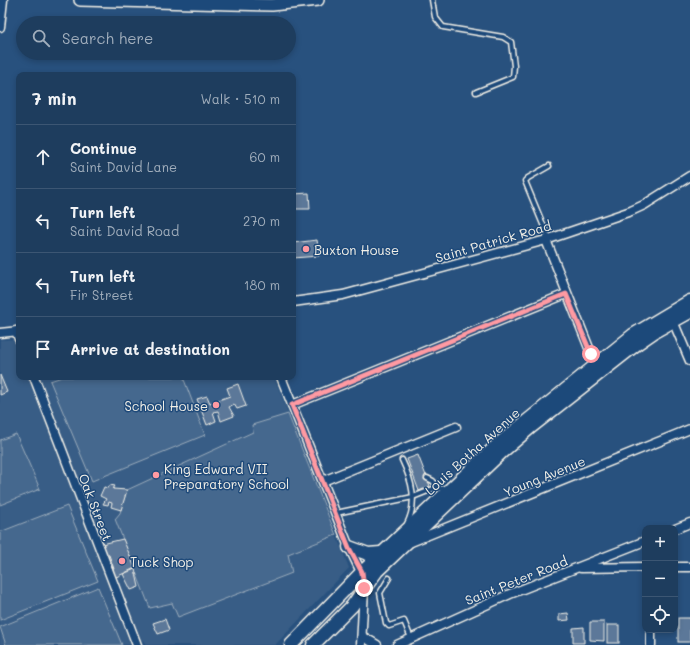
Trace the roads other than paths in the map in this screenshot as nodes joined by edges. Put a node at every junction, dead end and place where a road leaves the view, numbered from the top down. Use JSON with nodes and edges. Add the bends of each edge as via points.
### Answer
{"nodes":[{"id":1,"x":3,"y":0,"type":"edge"},
{"id":2,"x":80,"y":0,"type":"edge"},
{"id":3,"x":318,"y":0,"type":"edge"},
{"id":4,"x":432,"y":0,"type":"edge"},
{"id":5,"x":144,"y":1,"type":"edge"},
{"id":6,"x":171,"y":2,"type":"edge"},
{"id":7,"x":0,"y":28,"type":"edge"},
{"id":8,"x":476,"y":92,"type":"dead end"},
{"id":9,"x":550,"y":166,"type":"dead end"},
{"id":10,"x":690,"y":176,"type":"edge"},
{"id":11,"x":548,"y":239,"type":"junction"},
{"id":12,"x":566,"y":294,"type":"junction"},
{"id":13,"x":690,"y":301,"type":"edge"},
{"id":14,"x":296,"y":302,"type":"edge"},
{"id":15,"x":690,"y":312,"type":"edge"},
{"id":16,"x":673,"y":321,"type":"junction"},
{"id":17,"x":0,"y":333,"type":"edge"},
{"id":18,"x":16,"y":334,"type":"edge"},
{"id":19,"x":591,"y":354,"type":"dead end"},
{"id":20,"x":690,"y":360,"type":"edge"},
{"id":21,"x":35,"y":380,"type":"edge"},
{"id":22,"x":282,"y":380,"type":"edge"},
{"id":23,"x":292,"y":405,"type":"junction"},
{"id":24,"x":456,"y":427,"type":"dead end"},
{"id":25,"x":690,"y":429,"type":"edge"},
{"id":26,"x":402,"y":460,"type":"dead end"},
{"id":27,"x":427,"y":478,"type":"dead end"},
{"id":28,"x":323,"y":481,"type":"junction"},
{"id":29,"x":438,"y":488,"type":"junction"},
{"id":30,"x":452,"y":488,"type":"junction"},
{"id":31,"x":413,"y":497,"type":"junction"},
{"id":32,"x":336,"y":513,"type":"junction"},
{"id":33,"x":690,"y":523,"type":"edge"},
{"id":34,"x":678,"y":528,"type":"edge"},
{"id":35,"x":394,"y":542,"type":"junction"},
{"id":36,"x":642,"y":542,"type":"edge"},
{"id":37,"x":407,"y":544,"type":"junction"},
{"id":38,"x":349,"y":548,"type":"junction"},
{"id":39,"x":381,"y":553,"type":"junction"},
{"id":40,"x":678,"y":567,"type":"edge"},
{"id":41,"x":690,"y":567,"type":"edge"},
{"id":42,"x":575,"y":568,"type":"junction"},
{"id":43,"x":642,"y":568,"type":"edge"},
{"id":44,"x":362,"y":572,"type":"junction"},
{"id":45,"x":389,"y":578,"type":"dead end"},
{"id":46,"x":364,"y":588,"type":"junction"},
{"id":47,"x":651,"y":633,"type":"edge"},
{"id":48,"x":362,"y":636,"type":"junction"},
{"id":49,"x":411,"y":638,"type":"junction"},
{"id":50,"x":400,"y":644,"type":"edge"},
{"id":51,"x":136,"y":645,"type":"edge"},
{"id":52,"x":291,"y":645,"type":"edge"},
{"id":53,"x":313,"y":645,"type":"edge"},
{"id":54,"x":361,"y":645,"type":"edge"},
{"id":55,"x":376,"y":645,"type":"edge"},
{"id":56,"x":651,"y":645,"type":"edge"}],
"edges":[{"from":1,"to":7,"type":"street"},
{"from":2,"to":5,"type":"street"},
{"from":3,"to":6,"type":"street","via":[[272,5]]},
{"from":4,"to":8,"type":"lane","via":[[435,17],[443,27],[503,37],[511,42],[513,77]]},
{"from":5,"to":6,"type":"street"},
{"from":9,"to":11,"type":"lane","via":[[525,181]]},
{"from":10,"to":11,"type":"street","name":"Saint Patrick Road","via":[[644,205]]},
{"from":11,"to":12,"type":"street"},
{"from":11,"to":14,"type":"street","name":"Saint Patrick Road","via":[[343,295]]},
{"from":12,"to":19,"type":"street"},
{"from":12,"to":23,"type":"street"},
{"from":13,"to":30,"type":"main road","name":"Louis Botha Avenue","via":[[649,324],[627,340],[527,420]]},
{"from":15,"to":16,"type":"main road","name":"Louis Botha Avenue"},
{"from":16,"to":20,"type":"street"},
{"from":16,"to":37,"type":"main road","name":"Louis Botha Avenue","via":[[638,343],[531,427]]},
{"from":17,"to":18,"type":"street"},
{"from":21,"to":51,"type":"street","name":"Oak Street"},
{"from":22,"to":23,"type":"street"},
{"from":23,"to":28,"type":"street"},
{"from":24,"to":28,"type":"street"},
{"from":25,"to":37,"type":"street","name":"Young Avenue"},
{"from":26,"to":31,"type":"lane","via":[[413,483]]},
{"from":27,"to":29,"type":"lane"},
{"from":28,"to":32,"type":"street"},
{"from":29,"to":30,"type":"lane"},
{"from":29,"to":31,"type":"lane"},
{"from":30,"to":35,"type":"main road","name":"Louis Botha Avenue"},
{"from":31,"to":32,"type":"lane"},
{"from":31,"to":35,"type":"lane","via":[[411,514]]},
{"from":32,"to":38,"type":"street"},
{"from":33,"to":34,"type":"street"},
{"from":35,"to":39,"type":"main road","name":"Louis Botha Avenue"},
{"from":36,"to":42,"type":"street","name":"Saint Peter Road"},
{"from":37,"to":46,"type":"main road","name":"Louis Botha Avenue","via":[[377,571]]},
{"from":38,"to":39,"type":"main road","via":[[361,553]]},
{"from":38,"to":44,"type":"street"},
{"from":39,"to":44,"type":"main road","name":"Louis Botha Avenue"},
{"from":40,"to":41,"type":"street"},
{"from":42,"to":43,"type":"street"},
{"from":42,"to":49,"type":"street","name":"Saint Peter Road"},
{"from":44,"to":46,"type":"street"},
{"from":44,"to":52,"type":"main road","name":"Louis Botha Avenue"},
{"from":45,"to":49,"type":"lane","via":[[380,593],[386,623],[389,626],[404,621]]},
{"from":46,"to":48,"type":"street"},
{"from":46,"to":53,"type":"main road","name":"Louis Botha Avenue","via":[[352,606]]},
{"from":47,"to":56,"type":"street"},
{"from":48,"to":54,"type":"street"},
{"from":48,"to":55,"type":"street"},
{"from":49,"to":50,"type":"street","name":"Saint Peter Road"}]}
